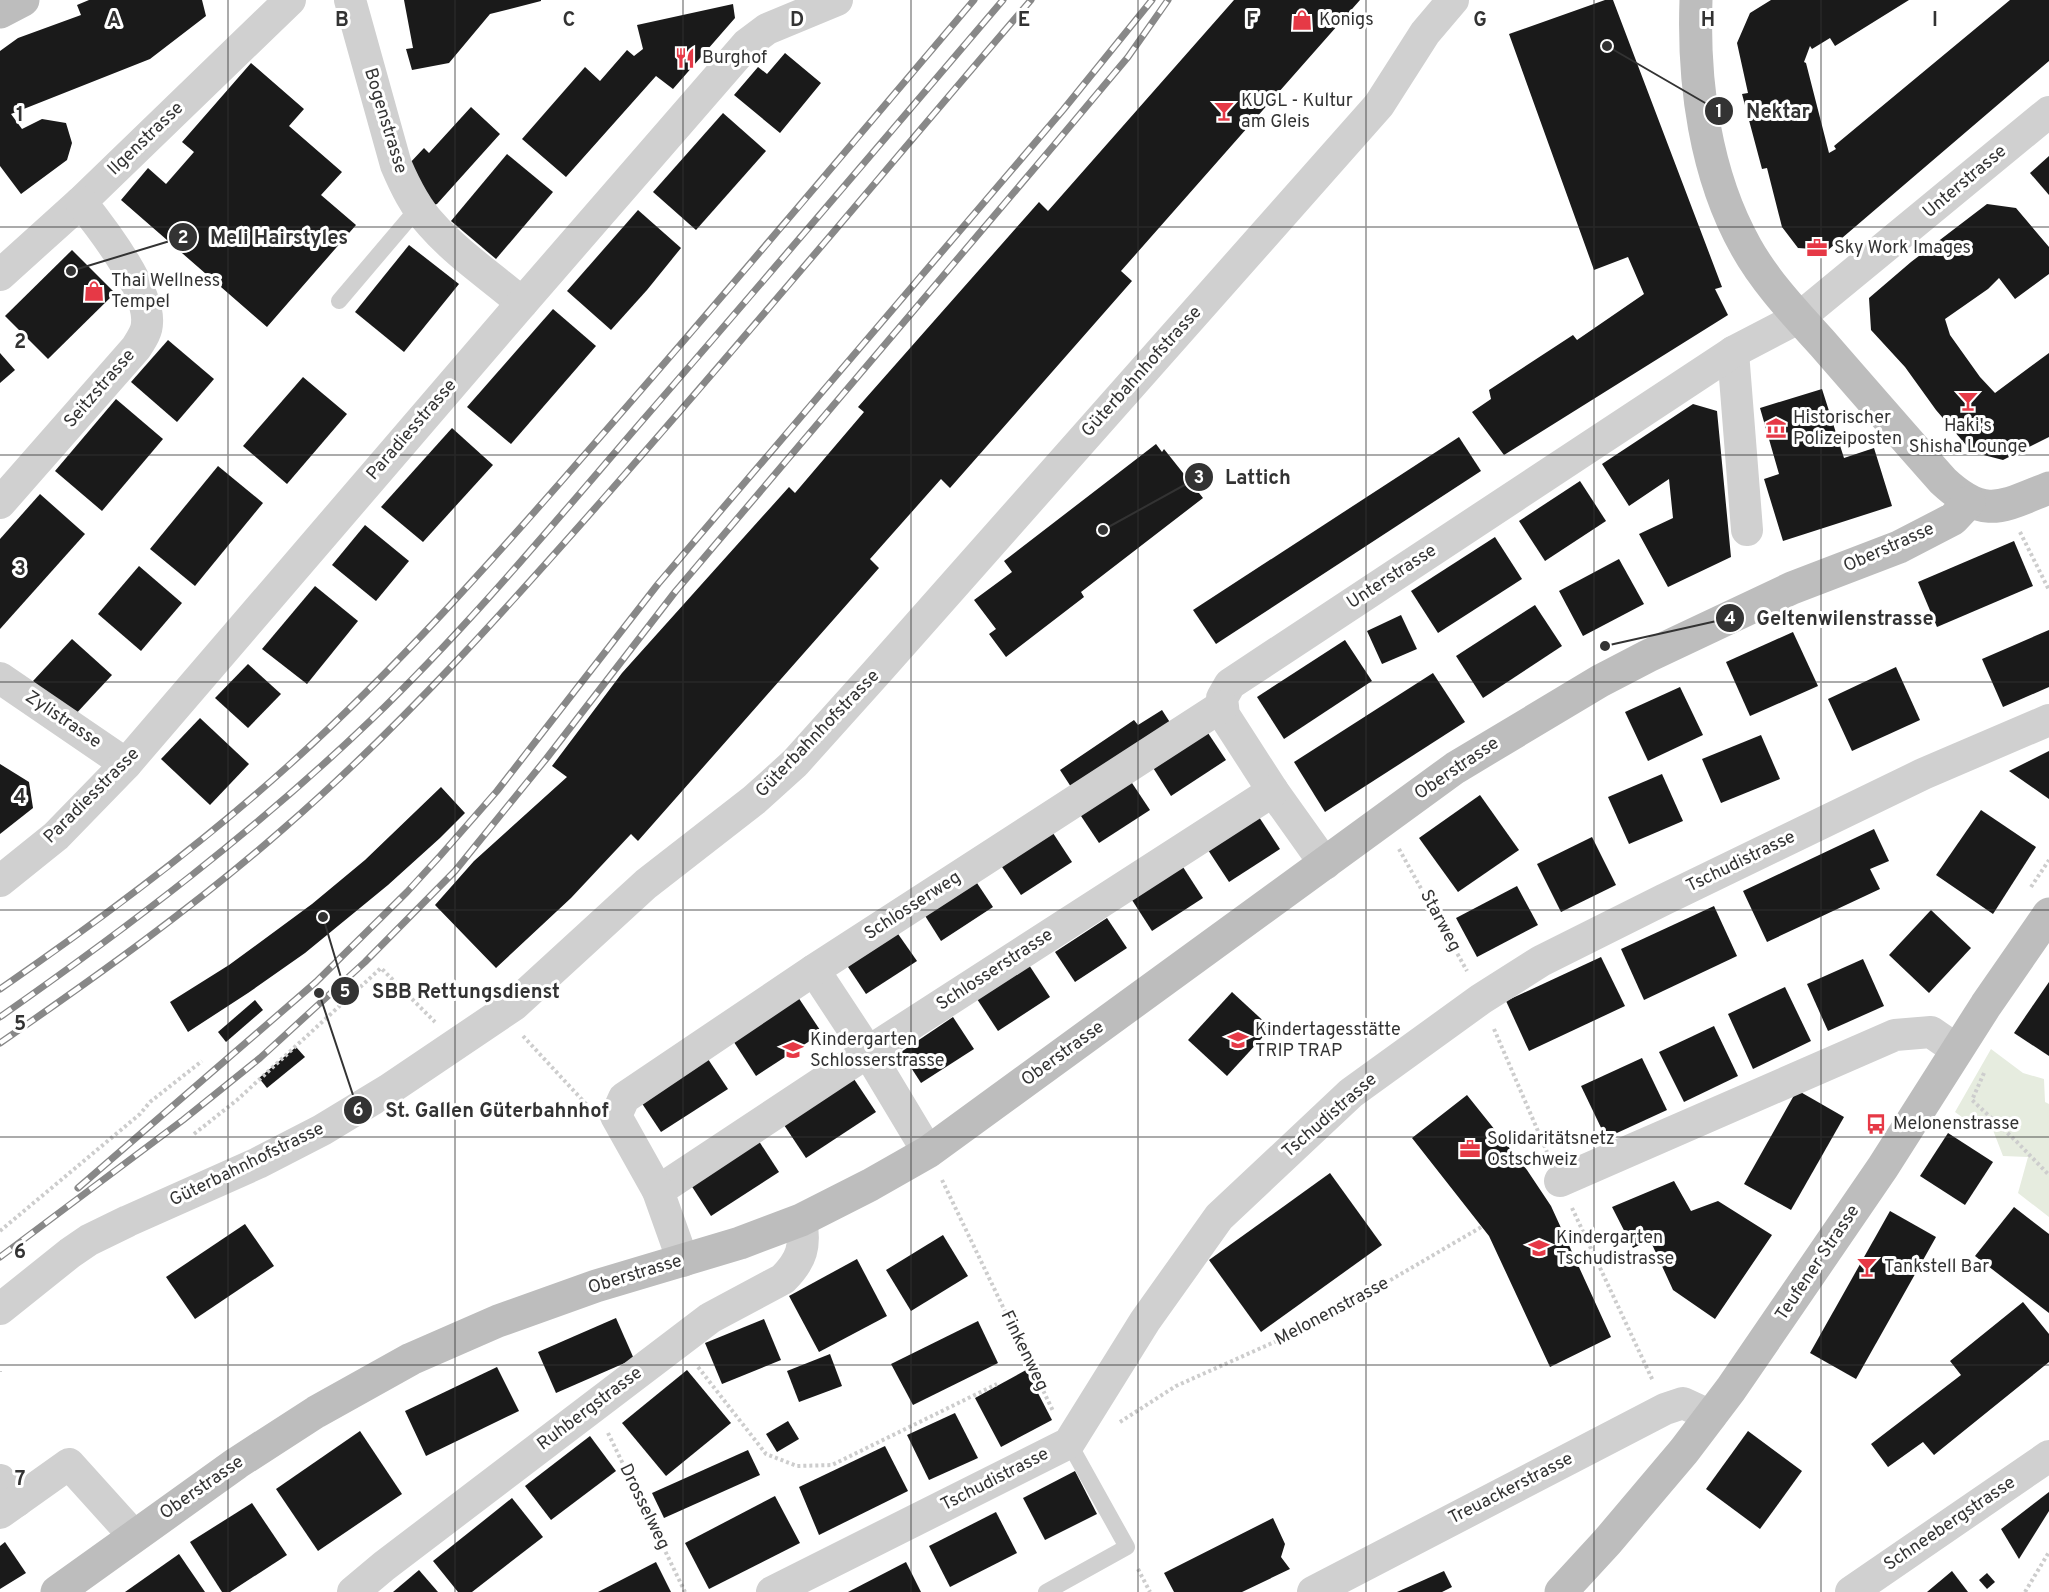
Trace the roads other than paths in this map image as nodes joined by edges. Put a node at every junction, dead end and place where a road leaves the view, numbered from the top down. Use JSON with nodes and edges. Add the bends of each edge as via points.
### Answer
{"nodes":[{"id":1,"x":23,"y":0,"type":"edge"},
{"id":2,"x":290,"y":0,"type":"edge"},
{"id":3,"x":350,"y":0,"type":"edge"},
{"id":4,"x":837,"y":0,"type":"edge"},
{"id":5,"x":1453,"y":0,"type":"edge"},
{"id":6,"x":1696,"y":0,"type":"edge"},
{"id":7,"x":0,"y":12,"type":"edge"},
{"id":8,"x":2049,"y":112,"type":"edge"},
{"id":9,"x":81,"y":202,"type":"junction"},
{"id":10,"x":418,"y":208,"type":"junction"},
{"id":11,"x":0,"y":275,"type":"edge"},
{"id":12,"x":339,"y":301,"type":"dead end"},
{"id":13,"x":522,"y":303,"type":"junction"},
{"id":14,"x":1800,"y":317,"type":"junction"},
{"id":15,"x":1732,"y":352,"type":"junction"},
{"id":16,"x":2049,"y":488,"type":"edge"},
{"id":17,"x":1969,"y":502,"type":"junction"},
{"id":18,"x":0,"y":503,"type":"edge"},
{"id":19,"x":1747,"y":530,"type":"dead end"},
{"id":20,"x":0,"y":678,"type":"edge"},
{"id":21,"x":1222,"y":706,"type":"junction"},
{"id":22,"x":2049,"y":720,"type":"edge"},
{"id":23,"x":126,"y":764,"type":"junction"},
{"id":24,"x":1273,"y":791,"type":"junction"},
{"id":25,"x":1325,"y":864,"type":"junction"},
{"id":26,"x":0,"y":881,"type":"edge"},
{"id":27,"x":2049,"y":914,"type":"edge"},
{"id":28,"x":814,"y":970,"type":"junction"},
{"id":29,"x":1957,"y":1050,"type":"junction"},
{"id":30,"x":868,"y":1052,"type":"junction"},
{"id":31,"x":928,"y":1152,"type":"junction"},
{"id":32,"x":1560,"y":1181,"type":"dead end"},
{"id":33,"x":658,"y":1191,"type":"junction"},
{"id":34,"x":801,"y":1220,"type":"junction"},
{"id":35,"x":683,"y":1261,"type":"junction"},
{"id":36,"x":0,"y":1309,"type":"edge"},
{"id":37,"x":1710,"y":1416,"type":"junction"},
{"id":38,"x":1069,"y":1443,"type":"junction"},
{"id":39,"x":2049,"y":1456,"type":"edge"},
{"id":40,"x":6,"y":1498,"type":"edge"},
{"id":41,"x":134,"y":1536,"type":"junction"},
{"id":42,"x":57,"y":1592,"type":"edge"},
{"id":43,"x":353,"y":1592,"type":"edge"},
{"id":44,"x":772,"y":1592,"type":"edge"},
{"id":45,"x":1046,"y":1592,"type":"edge"},
{"id":46,"x":1313,"y":1592,"type":"edge"},
{"id":47,"x":1561,"y":1592,"type":"edge"},
{"id":48,"x":1851,"y":1592,"type":"edge"}],
"edges":[{"from":1,"to":7,"type":"street"},
{"from":2,"to":9,"type":"street","name":"Ilgenstrasse"},
{"from":3,"to":10,"type":"street","name":"Bogenstrasse","via":[[396,165]]},
{"from":4,"to":13,"type":"street","name":"Paradiesstrasse","via":[[767,29],[747,44]]},
{"from":5,"to":36,"type":"street","name":"Güterbahnhofstrasse","via":[[1425,33],[1379,105],[795,763],[754,800],[646,884],[514,1005],[457,1044],[358,1109],[289,1148],[89,1240]]},
{"from":6,"to":14,"type":"street","via":[[1700,94],[1722,192],[1747,249]]},
{"from":8,"to":14,"type":"street","name":"Unterstrasse"},
{"from":9,"to":11,"type":"street","name":"Ilgenstrasse"},
{"from":9,"to":18,"type":"street","name":"Seitzstrasse","via":[[137,285],[148,322],[136,348]]},
{"from":10,"to":12,"type":"lane"},
{"from":10,"to":13,"type":"street","name":"Bogenstrasse","via":[[431,225]]},
{"from":13,"to":23,"type":"street","name":"Paradiesstrasse"},
{"from":14,"to":15,"type":"street","name":"Unterstrasse"},
{"from":14,"to":17,"type":"street","via":[[1943,481]]},
{"from":15,"to":19,"type":"street"},
{"from":15,"to":21,"type":"street","name":"Unterstrasse","via":[[1237,679],[1225,690]]},
{"from":16,"to":17,"type":"street","via":[[1999,506]]},
{"from":17,"to":25,"type":"street","name":"Oberstrasse","via":[[1953,519],[1899,547],[1792,588],[1600,681],[1455,768]]},
{"from":20,"to":23,"type":"street","name":"Zylistrasse"},
{"from":21,"to":24,"type":"street"},
{"from":21,"to":28,"type":"street","name":"Schlosserweg"},
{"from":22,"to":38,"type":"street","name":"Tschudistrasse","via":[[1923,774],[1541,961],[1481,999],[1351,1093],[1219,1217],[1145,1321]]},
{"from":23,"to":26,"type":"street","name":"Paradiesstrasse","via":[[56,836]]},
{"from":24,"to":25,"type":"street"},
{"from":24,"to":30,"type":"street","name":"Schlosserstrasse"},
{"from":25,"to":31,"type":"street","name":"Oberstrasse"},
{"from":27,"to":29,"type":"street","name":"Teufener Strasse"},
{"from":28,"to":30,"type":"street"},
{"from":28,"to":33,"type":"street","name":"Schlosserweg","via":[[602,1111]]},
{"from":29,"to":32,"type":"street","via":[[1931,1032],[1895,1035]]},
{"from":29,"to":37,"type":"street","name":"Teufener Strasse","via":[[1883,1167]]},
{"from":30,"to":31,"type":"street"},
{"from":30,"to":33,"type":"street","name":"Schlosserstrasse"},
{"from":31,"to":34,"type":"street","name":"Oberstrasse"},
{"from":33,"to":35,"type":"street"},
{"from":34,"to":35,"type":"street","name":"Oberstrasse"},
{"from":34,"to":43,"type":"street","name":"Ruhbergstrasse","via":[[804,1245],[791,1271],[773,1286],[710,1318]]},
{"from":35,"to":41,"type":"street","name":"Oberstrasse","via":[[596,1286],[498,1321],[411,1359],[316,1412]]},
{"from":37,"to":46,"type":"street","name":"Treuackerstrasse","via":[[1683,1403],[1665,1409]]},
{"from":37,"to":47,"type":"street","name":"Teufener Strasse"},
{"from":38,"to":44,"type":"street","name":"Tschudistrasse"},
{"from":38,"to":45,"type":"lane","via":[[1126,1547]]},
{"from":39,"to":48,"type":"street","name":"Schneebergstrasse"},
{"from":40,"to":41,"type":"street","via":[[69,1464]]},
{"from":41,"to":42,"type":"street","name":"Oberstrasse"}]}
